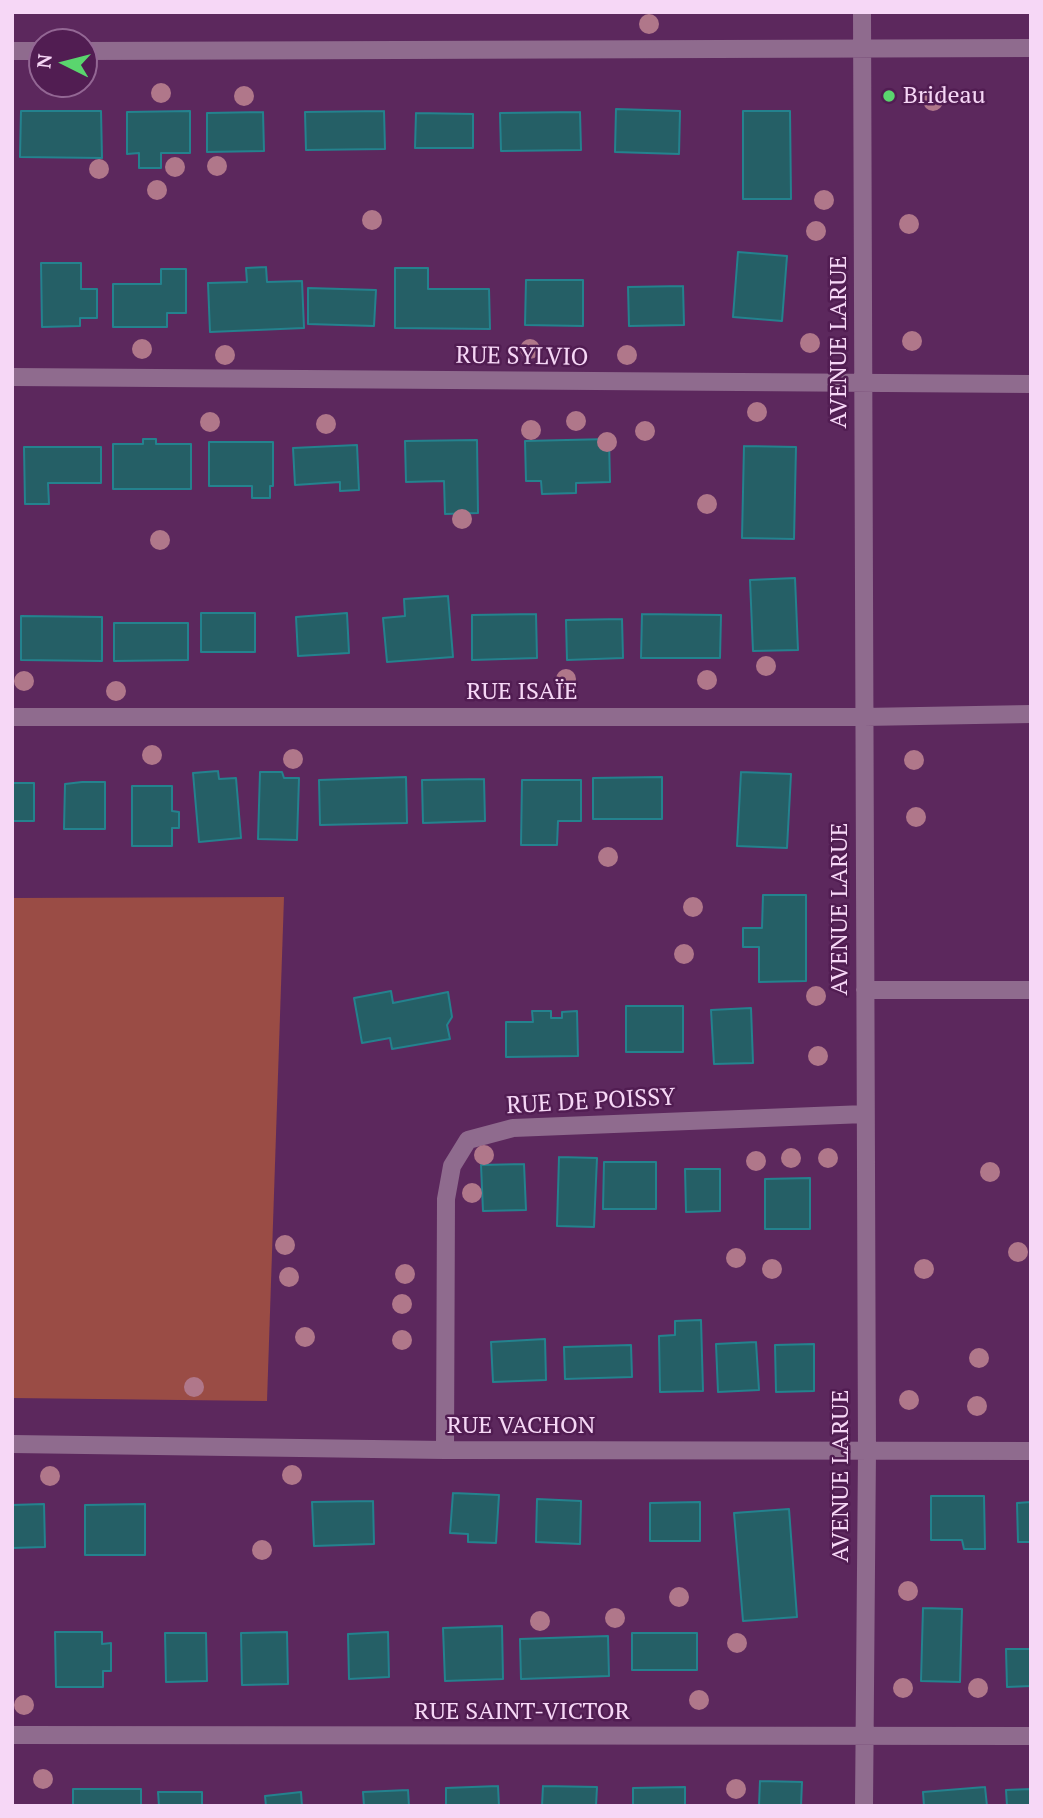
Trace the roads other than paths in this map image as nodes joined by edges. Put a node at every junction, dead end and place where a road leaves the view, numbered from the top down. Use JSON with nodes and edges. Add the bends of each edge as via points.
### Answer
{"nodes":[{"id":1,"x":862,"y":12,"type":"edge"},
{"id":2,"x":862,"y":48,"type":"junction"},
{"id":3,"x":1031,"y":48,"type":"edge"},
{"id":4,"x":98,"y":51,"type":"edge"},
{"id":5,"x":12,"y":377,"type":"edge"},
{"id":6,"x":1031,"y":384,"type":"edge"},
{"id":7,"x":864,"y":385,"type":"junction"},
{"id":8,"x":1031,"y":714,"type":"edge"},
{"id":9,"x":12,"y":717,"type":"edge"},
{"id":10,"x":864,"y":717,"type":"junction"},
{"id":11,"x":1031,"y":989,"type":"edge"},
{"id":12,"x":865,"y":990,"type":"junction"},
{"id":13,"x":865,"y":1114,"type":"junction"},
{"id":14,"x":12,"y":1444,"type":"edge"},
{"id":15,"x":445,"y":1450,"type":"junction"},
{"id":16,"x":867,"y":1450,"type":"junction"},
{"id":17,"x":1031,"y":1451,"type":"edge"},
{"id":18,"x":12,"y":1735,"type":"edge"},
{"id":19,"x":1031,"y":1736,"type":"edge"},
{"id":20,"x":864,"y":1737,"type":"junction"},
{"id":21,"x":864,"y":1806,"type":"edge"}],
"edges":[{"from":1,"to":2,"type":"street","name":"AVENUE LARUE"},
{"from":2,"to":3,"type":"street"},
{"from":2,"to":4,"type":"street"},
{"from":2,"to":7,"type":"street","name":"AVENUE LARUE"},
{"from":5,"to":7,"type":"street","name":"RUE SYLVIO"},
{"from":6,"to":7,"type":"street","name":"RUE SYLVIO"},
{"from":7,"to":10,"type":"street","name":"AVENUE LARUE"},
{"from":8,"to":10,"type":"street","name":"RUE ISAÏE"},
{"from":9,"to":10,"type":"street","name":"RUE ISAÏE"},
{"from":10,"to":12,"type":"street","name":"AVENUE LARUE"},
{"from":11,"to":12,"type":"street"},
{"from":12,"to":13,"type":"street","name":"AVENUE LARUE"},
{"from":13,"to":15,"type":"street","name":"RUE DE POISSY","via":[[513,1128],[468,1139],[452,1166],[446,1199]]},
{"from":13,"to":16,"type":"street","name":"AVENUE LARUE"},
{"from":14,"to":15,"type":"street","name":"RUE VACHON"},
{"from":15,"to":16,"type":"street","name":"RUE VACHON"},
{"from":16,"to":17,"type":"street","name":"RUE VACHON"},
{"from":16,"to":20,"type":"street","name":"AVENUE LARUE"},
{"from":18,"to":20,"type":"street","name":"RUE SAINT-VICTOR"},
{"from":19,"to":20,"type":"street","name":"RUE SAINT-VICTOR"},
{"from":20,"to":21,"type":"street","name":"AVENUE LARUE"}]}
